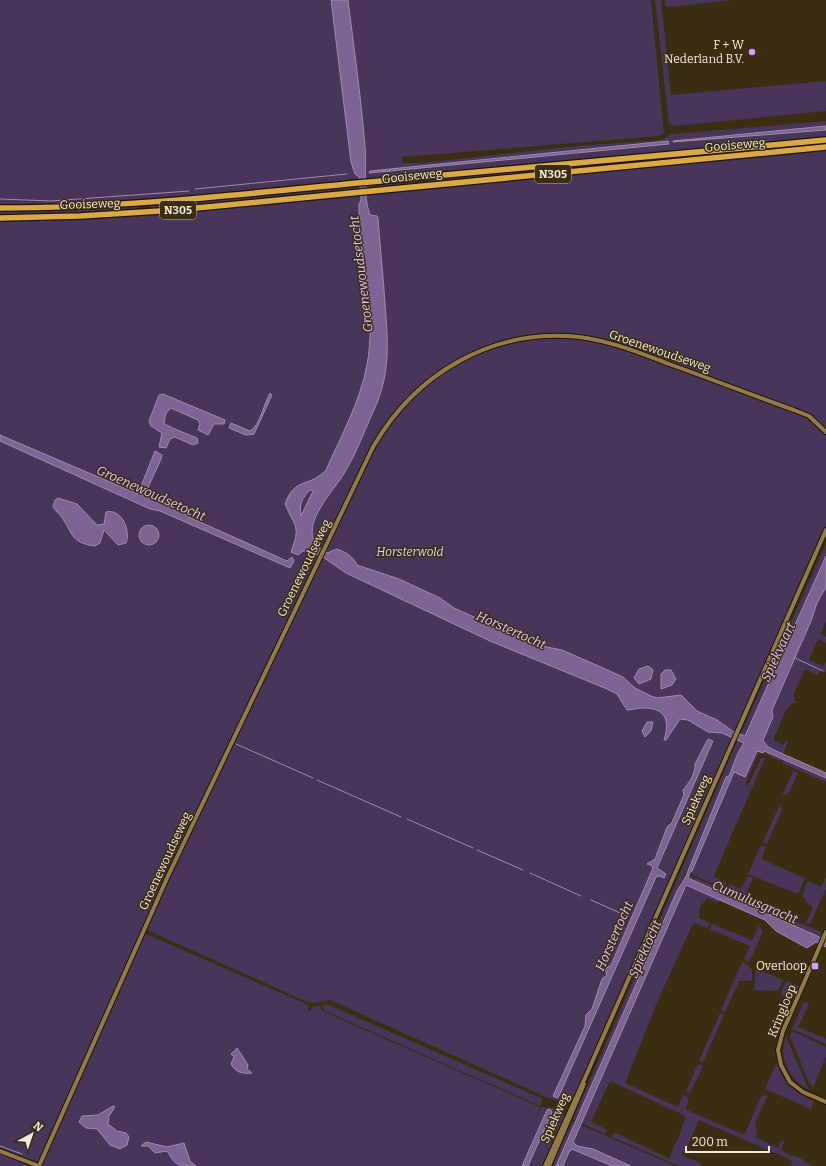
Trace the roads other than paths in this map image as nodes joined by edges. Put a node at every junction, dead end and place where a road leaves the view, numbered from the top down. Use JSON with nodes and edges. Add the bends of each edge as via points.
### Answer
{"nodes":[{"id":1,"x":826,"y":140,"type":"edge"},
{"id":2,"x":826,"y":147,"type":"edge"},
{"id":3,"x":0,"y":208,"type":"edge"},
{"id":4,"x":0,"y":218,"type":"edge"},
{"id":5,"x":826,"y":432,"type":"edge"},
{"id":6,"x":826,"y":530,"type":"edge"},
{"id":7,"x":826,"y":932,"type":"edge"},
{"id":8,"x":825,"y":939,"type":"edge"},
{"id":9,"x":585,"y":1078,"type":"junction"},
{"id":10,"x":826,"y":1101,"type":"edge"},
{"id":11,"x":0,"y":1151,"type":"edge"},
{"id":12,"x":39,"y":1166,"type":"edge"},
{"id":13,"x":545,"y":1166,"type":"edge"},
{"id":14,"x":548,"y":1166,"type":"edge"}],
"edges":[{"from":1,"to":3,"type":"highway","name":"Gooiseweg","number":"N305","via":[[163,202]]},
{"from":2,"to":4,"type":"highway","name":"Gooiseweg","number":"N305","via":[[137,213]]},
{"from":5,"to":12,"type":"street","name":"Groenewoudseweg","via":[[817,422],[802,413],[611,343],[579,337],[556,336],[508,342],[450,366],[424,384],[398,410],[373,447],[152,910]]},
{"from":6,"to":9,"type":"street","name":"Spiekweg"},
{"from":7,"to":8,"type":"street","name":"Kringloop"},
{"from":8,"to":10,"type":"street","name":"Kringloop","via":[[785,1032],[781,1050],[783,1064],[792,1080],[804,1090]]},
{"from":9,"to":13,"type":"street","name":"Spiekweg"},
{"from":9,"to":14,"type":"street","name":"Spiekweg"},
{"from":11,"to":12,"type":"street"}]}
